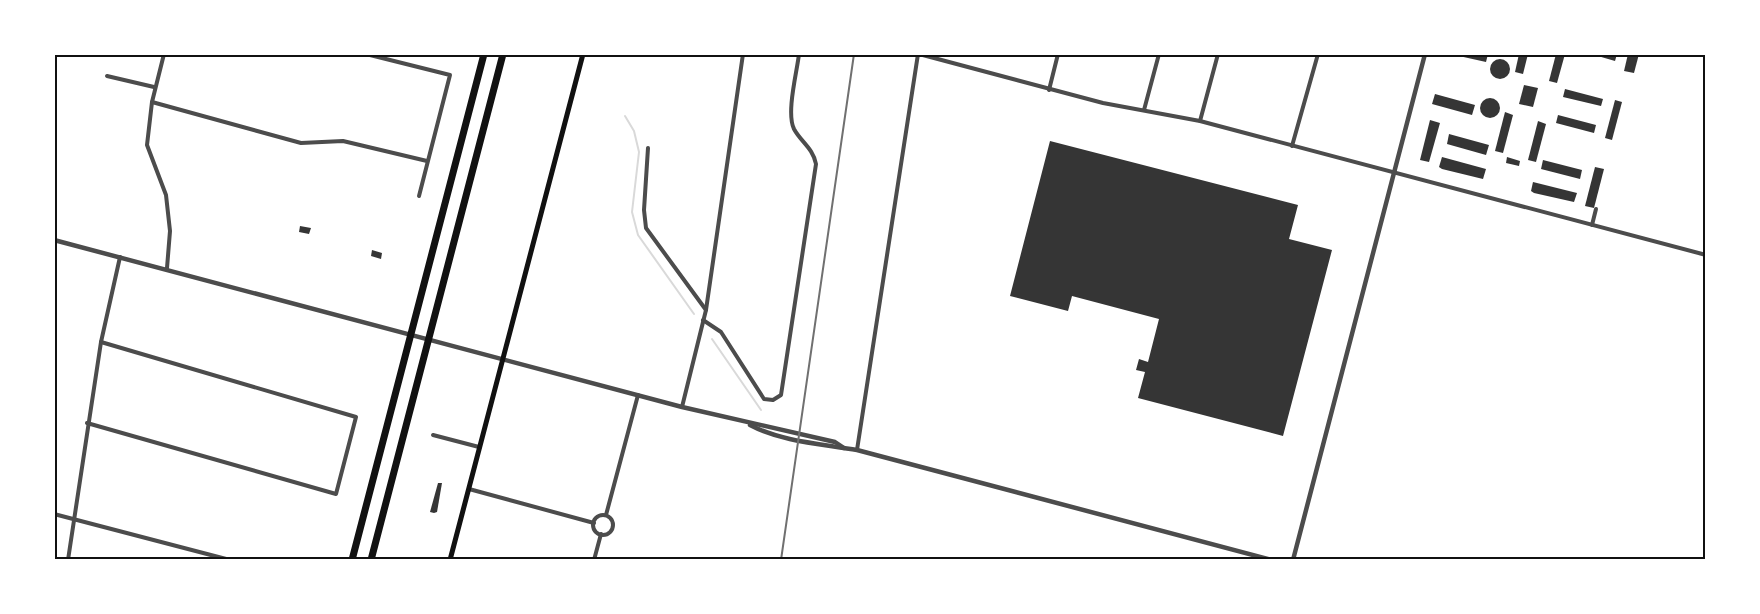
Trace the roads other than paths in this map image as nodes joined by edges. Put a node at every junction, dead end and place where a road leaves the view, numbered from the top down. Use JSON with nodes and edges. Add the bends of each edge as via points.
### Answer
{"nodes":[{"id":1,"x":164,"y":54,"type":"edge"},
{"id":2,"x":366,"y":54,"type":"edge"},
{"id":3,"x":484,"y":54,"type":"edge"},
{"id":4,"x":503,"y":54,"type":"edge"},
{"id":5,"x":583,"y":54,"type":"edge"},
{"id":6,"x":743,"y":54,"type":"edge"},
{"id":7,"x":799,"y":54,"type":"edge"},
{"id":8,"x":919,"y":54,"type":"edge"},
{"id":9,"x":1058,"y":54,"type":"edge"},
{"id":10,"x":1159,"y":54,"type":"edge"},
{"id":11,"x":1218,"y":54,"type":"edge"},
{"id":12,"x":1318,"y":54,"type":"edge"},
{"id":13,"x":1425,"y":54,"type":"edge"},
{"id":14,"x":107,"y":75,"type":"dead end"},
{"id":15,"x":154,"y":87,"type":"junction"},
{"id":16,"x":1049,"y":90,"type":"junction"},
{"id":17,"x":152,"y":102,"type":"junction"},
{"id":18,"x":1144,"y":110,"type":"junction"},
{"id":19,"x":1200,"y":121,"type":"junction"},
{"id":20,"x":1292,"y":146,"type":"junction"},
{"id":21,"x":648,"y":148,"type":"dead end"},
{"id":22,"x":427,"y":161,"type":"junction"},
{"id":23,"x":1393,"y":172,"type":"junction"},
{"id":24,"x":419,"y":196,"type":"dead end"},
{"id":25,"x":1596,"y":209,"type":"dead end"},
{"id":26,"x":1592,"y":225,"type":"junction"},
{"id":27,"x":54,"y":240,"type":"edge"},
{"id":28,"x":1706,"y":255,"type":"edge"},
{"id":29,"x":120,"y":257,"type":"junction"},
{"id":30,"x":167,"y":268,"type":"junction"},
{"id":31,"x":706,"y":310,"type":"junction"},
{"id":32,"x":703,"y":320,"type":"junction"},
{"id":33,"x":100,"y":342,"type":"junction"},
{"id":34,"x":504,"y":359,"type":"junction"},
{"id":35,"x":638,"y":395,"type":"junction"},
{"id":36,"x":682,"y":407,"type":"junction"},
{"id":37,"x":87,"y":423,"type":"junction"},
{"id":38,"x":433,"y":435,"type":"dead end"},
{"id":39,"x":480,"y":447,"type":"junction"},
{"id":40,"x":857,"y":450,"type":"junction"},
{"id":41,"x":469,"y":489,"type":"junction"},
{"id":42,"x":54,"y":514,"type":"edge"},
{"id":43,"x":606,"y":515,"type":"junction"},
{"id":44,"x":74,"y":519,"type":"junction"},
{"id":45,"x":594,"y":523,"type":"junction"},
{"id":46,"x":601,"y":534,"type":"junction"},
{"id":47,"x":68,"y":560,"type":"edge"},
{"id":48,"x":230,"y":560,"type":"edge"},
{"id":49,"x":352,"y":560,"type":"edge"},
{"id":50,"x":371,"y":560,"type":"edge"},
{"id":51,"x":450,"y":560,"type":"edge"},
{"id":52,"x":594,"y":560,"type":"edge"},
{"id":53,"x":1272,"y":560,"type":"edge"},
{"id":54,"x":1293,"y":560,"type":"edge"}],
"edges":[{"from":1,"to":15,"type":"street"},
{"from":2,"to":22,"type":"street","via":[[450,75]]},
{"from":3,"to":49,"type":"highway"},
{"from":4,"to":50,"type":"highway"},
{"from":5,"to":34,"type":"main road"},
{"from":6,"to":31,"type":"street"},
{"from":7,"to":32,"type":"street","via":[[792,122],[811,149],[816,164],[782,395],[764,399],[721,332]]},
{"from":8,"to":16,"type":"street"},
{"from":8,"to":40,"type":"street"},
{"from":9,"to":16,"type":"street"},
{"from":10,"to":18,"type":"street"},
{"from":11,"to":19,"type":"street"},
{"from":12,"to":20,"type":"street"},
{"from":13,"to":23,"type":"street"},
{"from":14,"to":15,"type":"street"},
{"from":15,"to":17,"type":"street"},
{"from":16,"to":18,"type":"street"},
{"from":17,"to":22,"type":"street","via":[[301,143],[342,141]]},
{"from":17,"to":30,"type":"street","via":[[147,145],[166,195],[170,231]]},
{"from":18,"to":19,"type":"street"},
{"from":19,"to":20,"type":"street"},
{"from":20,"to":23,"type":"street"},
{"from":21,"to":31,"type":"street","via":[[646,228]]},
{"from":22,"to":24,"type":"street"},
{"from":23,"to":26,"type":"street"},
{"from":23,"to":54,"type":"street"},
{"from":25,"to":26,"type":"street"},
{"from":26,"to":28,"type":"street"},
{"from":27,"to":29,"type":"street"},
{"from":29,"to":30,"type":"street"},
{"from":29,"to":33,"type":"street"},
{"from":30,"to":34,"type":"street"},
{"from":31,"to":32,"type":"street"},
{"from":32,"to":36,"type":"street"},
{"from":33,"to":37,"type":"street"},
{"from":33,"to":37,"type":"street","via":[[356,417],[336,494]]},
{"from":34,"to":35,"type":"street"},
{"from":34,"to":39,"type":"main road"},
{"from":35,"to":36,"type":"street"},
{"from":35,"to":43,"type":"street"},
{"from":36,"to":40,"type":"street","via":[[806,442]]},
{"from":37,"to":44,"type":"street"},
{"from":38,"to":39,"type":"street"},
{"from":39,"to":41,"type":"main road"},
{"from":40,"to":53,"type":"street"},
{"from":41,"to":45,"type":"street"},
{"from":41,"to":51,"type":"main road"},
{"from":42,"to":44,"type":"street"},
{"from":43,"to":45,"type":"street","via":[[599,516]]},
{"from":43,"to":46,"type":"street","via":[[613,521],[613,527],[607,534]]},
{"from":44,"to":47,"type":"street"},
{"from":44,"to":48,"type":"street"},
{"from":45,"to":46,"type":"street"},
{"from":46,"to":52,"type":"street"}]}
